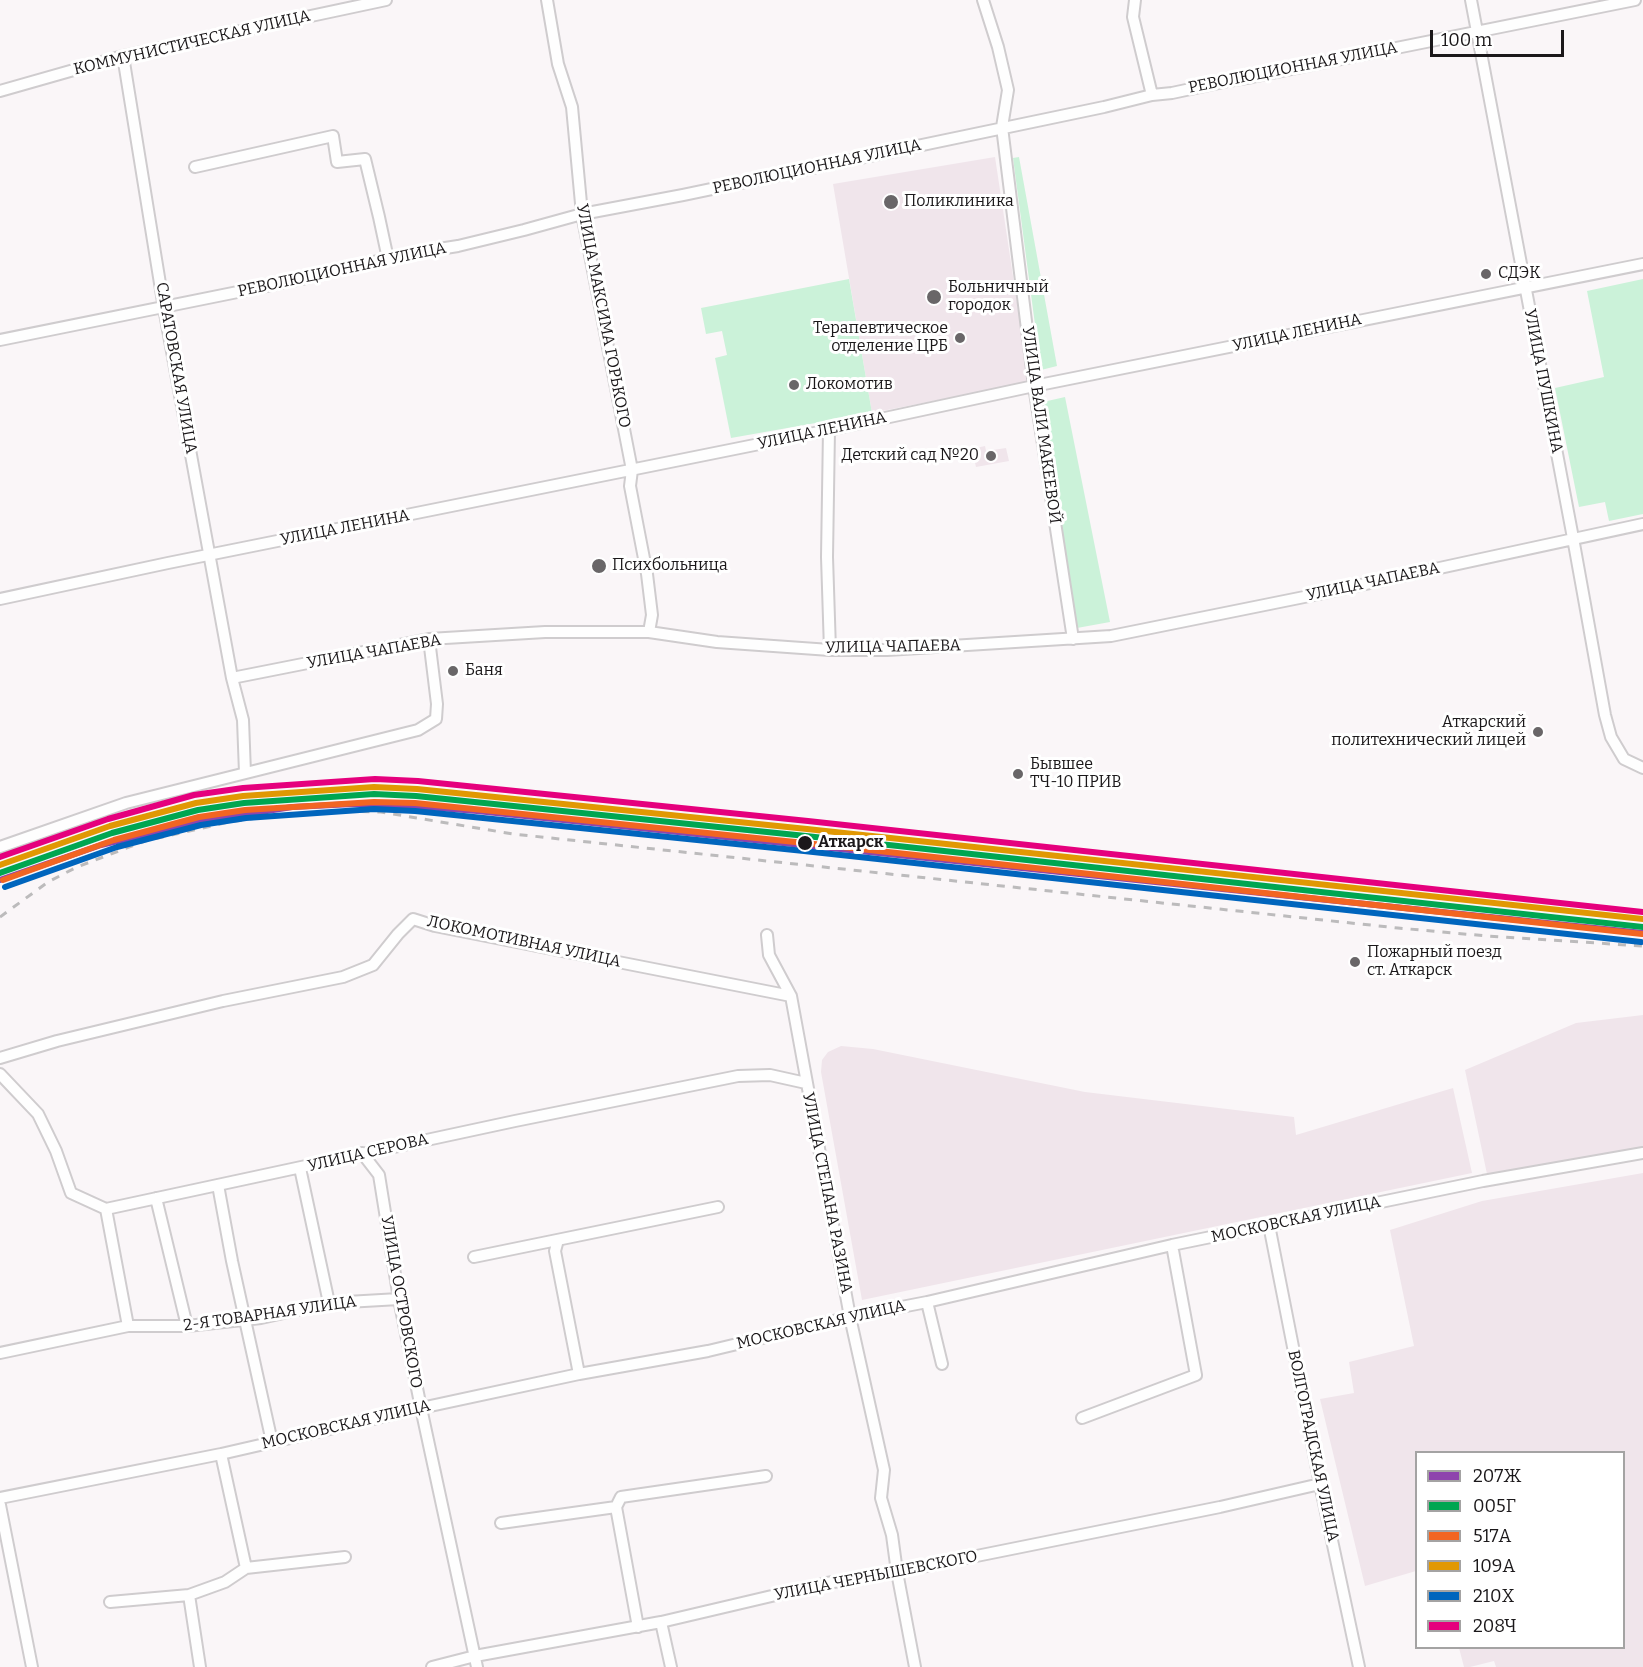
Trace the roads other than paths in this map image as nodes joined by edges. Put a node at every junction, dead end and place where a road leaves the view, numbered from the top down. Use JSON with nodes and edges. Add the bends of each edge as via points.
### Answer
{"nodes":[{"id":1,"x":386,"y":0,"type":"edge"},
{"id":2,"x":547,"y":0,"type":"edge"},
{"id":3,"x":982,"y":0,"type":"edge"},
{"id":4,"x":1136,"y":0,"type":"edge"},
{"id":5,"x":1471,"y":0,"type":"edge"},
{"id":6,"x":1635,"y":0,"type":"edge"},
{"id":7,"x":1477,"y":32,"type":"junction"},
{"id":8,"x":123,"y":56,"type":"junction"},
{"id":9,"x":0,"y":91,"type":"edge"},
{"id":10,"x":1152,"y":95,"type":"junction"},
{"id":11,"x":1002,"y":127,"type":"junction"},
{"id":12,"x":195,"y":167,"type":"dead end"},
{"id":13,"x":582,"y":214,"type":"junction"},
{"id":14,"x":387,"y":259,"type":"junction"},
{"id":15,"x":1643,"y":264,"type":"edge"},
{"id":16,"x":1526,"y":287,"type":"junction"},
{"id":17,"x":164,"y":308,"type":"junction"},
{"id":18,"x":0,"y":340,"type":"edge"},
{"id":19,"x":1034,"y":386,"type":"junction"},
{"id":20,"x":830,"y":430,"type":"junction"},
{"id":21,"x":632,"y":470,"type":"junction"},
{"id":22,"x":1643,"y":524,"type":"edge"},
{"id":23,"x":1573,"y":538,"type":"junction"},
{"id":24,"x":211,"y":555,"type":"junction"},
{"id":25,"x":0,"y":599,"type":"edge"},
{"id":26,"x":649,"y":632,"type":"junction"},
{"id":27,"x":429,"y":639,"type":"junction"},
{"id":28,"x":1073,"y":639,"type":"junction"},
{"id":29,"x":830,"y":650,"type":"junction"},
{"id":30,"x":232,"y":678,"type":"junction"},
{"id":31,"x":1643,"y":768,"type":"edge"},
{"id":32,"x":245,"y":773,"type":"junction"},
{"id":33,"x":0,"y":847,"type":"edge"},
{"id":34,"x":767,"y":935,"type":"dead end"},
{"id":35,"x":791,"y":996,"type":"junction"},
{"id":36,"x":0,"y":1058,"type":"edge"},
{"id":37,"x":0,"y":1074,"type":"edge"},
{"id":38,"x":806,"y":1083,"type":"junction"},
{"id":39,"x":1643,"y":1153,"type":"edge"},
{"id":40,"x":362,"y":1154,"type":"junction"},
{"id":41,"x":300,"y":1168,"type":"junction"},
{"id":42,"x":218,"y":1185,"type":"junction"},
{"id":43,"x":156,"y":1198,"type":"junction"},
{"id":44,"x":718,"y":1208,"type":"dead end"},
{"id":45,"x":106,"y":1209,"type":"junction"},
{"id":46,"x":1269,"y":1225,"type":"junction"},
{"id":47,"x":558,"y":1240,"type":"junction"},
{"id":48,"x":1172,"y":1245,"type":"junction"},
{"id":49,"x":474,"y":1257,"type":"dead end"},
{"id":50,"x":399,"y":1299,"type":"junction"},
{"id":51,"x":927,"y":1302,"type":"junction"},
{"id":52,"x":329,"y":1303,"type":"junction"},
{"id":53,"x":850,"y":1317,"type":"junction"},
{"id":54,"x":245,"y":1319,"type":"junction"},
{"id":55,"x":128,"y":1326,"type":"junction"},
{"id":56,"x":187,"y":1326,"type":"junction"},
{"id":57,"x":0,"y":1353,"type":"edge"},
{"id":58,"x":942,"y":1364,"type":"dead end"},
{"id":59,"x":579,"y":1374,"type":"junction"},
{"id":60,"x":421,"y":1408,"type":"junction"},
{"id":61,"x":1082,"y":1418,"type":"dead end"},
{"id":62,"x":272,"y":1442,"type":"junction"},
{"id":63,"x":221,"y":1454,"type":"junction"},
{"id":64,"x":766,"y":1476,"type":"dead end"},
{"id":65,"x":1320,"y":1484,"type":"junction"},
{"id":66,"x":0,"y":1498,"type":"edge"},
{"id":67,"x":0,"y":1505,"type":"edge"},
{"id":68,"x":616,"y":1507,"type":"junction"},
{"id":69,"x":501,"y":1523,"type":"dead end"},
{"id":70,"x":345,"y":1557,"type":"dead end"},
{"id":71,"x":246,"y":1568,"type":"junction"},
{"id":72,"x":897,"y":1572,"type":"junction"},
{"id":73,"x":189,"y":1595,"type":"junction"},
{"id":74,"x":110,"y":1602,"type":"dead end"},
{"id":75,"x":661,"y":1622,"type":"junction"},
{"id":76,"x":638,"y":1627,"type":"junction"},
{"id":77,"x":476,"y":1662,"type":"edge"},
{"id":78,"x":32,"y":1667,"type":"edge"},
{"id":79,"x":200,"y":1667,"type":"edge"},
{"id":80,"x":432,"y":1667,"type":"edge"},
{"id":81,"x":671,"y":1667,"type":"edge"},
{"id":82,"x":915,"y":1667,"type":"edge"},
{"id":83,"x":1359,"y":1667,"type":"edge"}],
"edges":[{"from":1,"to":8,"type":"street","name":"КОММУНИСТИЧЕСКАЯ УЛИЦА"},
{"from":2,"to":13,"type":"street","name":"УЛИЦА МАКСИМА ГОРЬКОГО","via":[[558,64],[572,106]]},
{"from":3,"to":11,"type":"street","name":"УЛИЦА ВАЛИ МАКЕЕВОЙ","via":[[1008,90]]},
{"from":4,"to":10,"type":"street","via":[[1133,17]]},
{"from":5,"to":7,"type":"street","name":"УЛИЦА ПУШКИНА"},
{"from":6,"to":7,"type":"street","name":"РЕВОЛЮЦИОННАЯ УЛИЦА"},
{"from":7,"to":10,"type":"street","name":"РЕВОЛЮЦИОННАЯ УЛИЦА"},
{"from":7,"to":16,"type":"street","name":"УЛИЦА ПУШКИНА"},
{"from":8,"to":9,"type":"street","name":"КОММУНИСТИЧЕСКАЯ УЛИЦА"},
{"from":8,"to":17,"type":"street","name":"САРАТОВСКАЯ УЛИЦА"},
{"from":10,"to":11,"type":"street","name":"РЕВОЛЮЦИОННАЯ УЛИЦА"},
{"from":11,"to":13,"type":"street","name":"РЕВОЛЮЦИОННАЯ УЛИЦА"},
{"from":11,"to":19,"type":"street","name":"УЛИЦА ВАЛИ МАКЕЕВОЙ"},
{"from":12,"to":14,"type":"street","via":[[333,136],[337,162],[364,159]]},
{"from":13,"to":14,"type":"street","name":"РЕВОЛЮЦИОННАЯ УЛИЦА","via":[[469,244]]},
{"from":13,"to":21,"type":"street","name":"УЛИЦА МАКСИМА ГОРЬКОГО"},
{"from":14,"to":17,"type":"street","name":"РЕВОЛЮЦИОННАЯ УЛИЦА"},
{"from":15,"to":16,"type":"street","name":"УЛИЦА ЛЕНИНА"},
{"from":16,"to":19,"type":"street","name":"УЛИЦА ЛЕНИНА"},
{"from":16,"to":23,"type":"street","name":"УЛИЦА ПУШКИНА"},
{"from":17,"to":18,"type":"street","name":"РЕВОЛЮЦИОННАЯ УЛИЦА"},
{"from":17,"to":24,"type":"street","name":"САРАТОВСКАЯ УЛИЦА"},
{"from":19,"to":20,"type":"street","name":"УЛИЦА ЛЕНИНА"},
{"from":19,"to":28,"type":"street","name":"УЛИЦА ВАЛИ МАКЕЕВОЙ"},
{"from":20,"to":21,"type":"street","name":"УЛИЦА ЛЕНИНА"},
{"from":20,"to":29,"type":"street"},
{"from":21,"to":24,"type":"street","name":"УЛИЦА ЛЕНИНА"},
{"from":21,"to":26,"type":"street","name":"УЛИЦА МАКСИМА ГОРЬКОГО","via":[[630,486],[652,615]]},
{"from":22,"to":23,"type":"street","name":"УЛИЦА ЧАПАЕВА"},
{"from":23,"to":28,"type":"street","name":"УЛИЦА ЧАПАЕВА","via":[[1156,627]]},
{"from":23,"to":31,"type":"street","name":"УЛИЦА ПУШКИНА","via":[[1611,737],[1624,759]]},
{"from":24,"to":25,"type":"street","name":"УЛИЦА ЛЕНИНА"},
{"from":24,"to":30,"type":"street","name":"САРАТОВСКАЯ УЛИЦА"},
{"from":26,"to":27,"type":"street","name":"УЛИЦА ЧАПАЕВА","via":[[545,632]]},
{"from":26,"to":29,"type":"street","name":"УЛИЦА ЧАПАЕВА","via":[[717,642]]},
{"from":27,"to":30,"type":"street","name":"УЛИЦА ЧАПАЕВА"},
{"from":27,"to":32,"type":"street","via":[[436,719],[418,730]]},
{"from":28,"to":29,"type":"street","name":"УЛИЦА ЧАПАЕВА"},
{"from":30,"to":32,"type":"street","via":[[243,720]]},
{"from":32,"to":33,"type":"street","via":[[126,803]]},
{"from":34,"to":35,"type":"street","name":"УЛИЦА СТЕПАНА РАЗИНА","via":[[769,956]]},
{"from":35,"to":36,"type":"street","name":"ЛОКОМОТИВНАЯ УЛИЦА","via":[[413,919],[373,965],[343,977],[212,1004]]},
{"from":35,"to":38,"type":"street","name":"УЛИЦА СТЕПАНА РАЗИНА"},
{"from":37,"to":45,"type":"street","via":[[38,1114],[71,1192]]},
{"from":38,"to":40,"type":"street","name":"УЛИЦА СЕРОВА","via":[[770,1074],[738,1076]]},
{"from":38,"to":53,"type":"street","name":"УЛИЦА СТЕПАНА РАЗИНА"},
{"from":39,"to":46,"type":"street","name":"МОСКОВСКАЯ УЛИЦА"},
{"from":40,"to":41,"type":"street","name":"УЛИЦА СЕРОВА"},
{"from":40,"to":50,"type":"street","name":"УЛИЦА ОСТРОВСКОГО","via":[[379,1175]]},
{"from":41,"to":42,"type":"street","name":"УЛИЦА СЕРОВА"},
{"from":41,"to":52,"type":"street"},
{"from":42,"to":43,"type":"street","name":"УЛИЦА СЕРОВА"},
{"from":42,"to":54,"type":"street"},
{"from":43,"to":45,"type":"street","name":"УЛИЦА СЕРОВА"},
{"from":43,"to":56,"type":"street"},
{"from":44,"to":47,"type":"street"},
{"from":45,"to":55,"type":"street"},
{"from":46,"to":48,"type":"street","name":"МОСКОВСКАЯ УЛИЦА"},
{"from":46,"to":65,"type":"street","name":"ВОЛГОГРАДСКАЯ УЛИЦА"},
{"from":47,"to":49,"type":"street"},
{"from":47,"to":59,"type":"street","via":[[555,1251]]},
{"from":48,"to":51,"type":"street","name":"МОСКОВСКАЯ УЛИЦА"},
{"from":48,"to":61,"type":"street","via":[[1196,1375]]},
{"from":50,"to":52,"type":"street","name":"2-Я ТОВАРНАЯ УЛИЦА"},
{"from":50,"to":60,"type":"street","name":"УЛИЦА ОСТРОВСКОГО"},
{"from":51,"to":53,"type":"street","name":"МОСКОВСКАЯ УЛИЦА"},
{"from":51,"to":58,"type":"street"},
{"from":52,"to":54,"type":"street","name":"2-Я ТОВАРНАЯ УЛИЦА"},
{"from":53,"to":59,"type":"street","name":"МОСКОВСКАЯ УЛИЦА","via":[[708,1351]]},
{"from":53,"to":72,"type":"street","name":"УЛИЦА СТЕПАНА РАЗИНА","via":[[884,1470],[881,1498]]},
{"from":54,"to":56,"type":"street","name":"2-Я ТОВАРНАЯ УЛИЦА"},
{"from":54,"to":62,"type":"street"},
{"from":55,"to":56,"type":"street","name":"2-Я ТОВАРНАЯ УЛИЦА"},
{"from":55,"to":57,"type":"street","name":"2-Я ТОВАРНАЯ УЛИЦА"},
{"from":59,"to":60,"type":"street","name":"МОСКОВСКАЯ УЛИЦА"},
{"from":60,"to":62,"type":"street","name":"МОСКОВСКАЯ УЛИЦА"},
{"from":60,"to":77,"type":"street","name":"УЛИЦА ОСТРОВСКОГО"},
{"from":62,"to":63,"type":"street","name":"МОСКОВСКАЯ УЛИЦА"},
{"from":63,"to":66,"type":"street","name":"МОСКОВСКАЯ УЛИЦА"},
{"from":63,"to":71,"type":"street"},
{"from":64,"to":68,"type":"street","via":[[621,1497]]},
{"from":65,"to":72,"type":"street","name":"УЛИЦА ЧЕРНЫШЕВСКОГО"},
{"from":65,"to":83,"type":"street","name":"ВОЛГОГРАДСКАЯ УЛИЦА"},
{"from":67,"to":78,"type":"street"},
{"from":68,"to":69,"type":"street"},
{"from":68,"to":76,"type":"street"},
{"from":70,"to":71,"type":"street"},
{"from":71,"to":73,"type":"street","via":[[225,1582]]},
{"from":72,"to":75,"type":"street","name":"УЛИЦА ЧЕРНЫШЕВСКОГО","via":[[827,1583]]},
{"from":72,"to":82,"type":"street","name":"УЛИЦА СТЕПАНА РАЗИНА"},
{"from":73,"to":74,"type":"street"},
{"from":73,"to":79,"type":"street"},
{"from":75,"to":76,"type":"street","name":"УЛИЦА ЧЕРНЫШЕВСКОГО"},
{"from":75,"to":81,"type":"street"},
{"from":76,"to":77,"type":"street","name":"УЛИЦА ЧЕРНЫШЕВСКОГО"},
{"from":77,"to":80,"type":"street","name":"УЛИЦА ЧЕРНЫШЕВСКОГО"}]}
